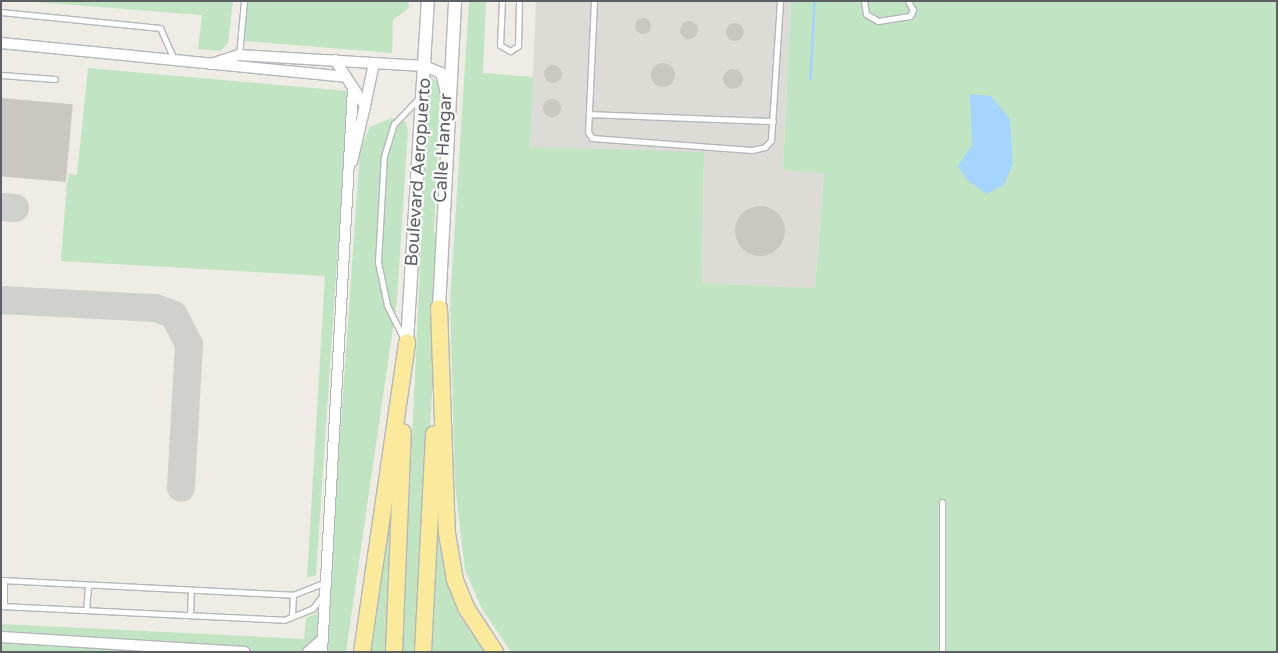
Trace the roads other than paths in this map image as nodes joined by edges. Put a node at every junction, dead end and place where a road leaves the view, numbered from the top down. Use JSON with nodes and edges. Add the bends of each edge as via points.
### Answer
{"nodes":[{"id":1,"x":244,"y":1,"type":"edge"},
{"id":2,"x":428,"y":1,"type":"edge"},
{"id":3,"x":455,"y":1,"type":"edge"},
{"id":4,"x":502,"y":1,"type":"edge"},
{"id":5,"x":519,"y":1,"type":"edge"},
{"id":6,"x":594,"y":1,"type":"edge"},
{"id":7,"x":780,"y":1,"type":"edge"},
{"id":8,"x":864,"y":1,"type":"edge"},
{"id":9,"x":908,"y":1,"type":"edge"},
{"id":10,"x":1,"y":12,"type":"edge"},
{"id":11,"x":1,"y":42,"type":"edge"},
{"id":12,"x":239,"y":55,"type":"junction"},
{"id":13,"x":174,"y":60,"type":"junction"},
{"id":14,"x":335,"y":60,"type":"junction"},
{"id":15,"x":374,"y":63,"type":"junction"},
{"id":16,"x":211,"y":64,"type":"junction"},
{"id":17,"x":424,"y":66,"type":"junction"},
{"id":18,"x":1,"y":75,"type":"edge"},
{"id":19,"x":345,"y":77,"type":"junction"},
{"id":20,"x":55,"y":79,"type":"dead end"},
{"id":21,"x":353,"y":88,"type":"junction"},
{"id":22,"x":424,"y":94,"type":"junction"},
{"id":23,"x":365,"y":106,"type":"junction"},
{"id":24,"x":589,"y":114,"type":"junction"},
{"id":25,"x":773,"y":121,"type":"junction"},
{"id":26,"x":348,"y":172,"type":"junction"},
{"id":27,"x":442,"y":242,"type":"junction"},
{"id":28,"x":440,"y":308,"type":"junction"},
{"id":29,"x":406,"y":342,"type":"junction"},
{"id":30,"x":942,"y":502,"type":"dead end"},
{"id":31,"x":3,"y":580,"type":"edge"},
{"id":32,"x":324,"y":583,"type":"junction"},
{"id":33,"x":88,"y":585,"type":"junction"},
{"id":34,"x":191,"y":590,"type":"junction"},
{"id":35,"x":293,"y":595,"type":"junction"},
{"id":36,"x":323,"y":596,"type":"junction"},
{"id":37,"x":2,"y":606,"type":"edge"},
{"id":38,"x":86,"y":610,"type":"junction"},
{"id":39,"x":190,"y":616,"type":"junction"},
{"id":40,"x":292,"y":616,"type":"junction"},
{"id":41,"x":1,"y":637,"type":"edge"},
{"id":42,"x":323,"y":638,"type":"junction"},
{"id":43,"x":245,"y":652,"type":"edge"},
{"id":44,"x":308,"y":652,"type":"edge"},
{"id":45,"x":322,"y":652,"type":"edge"},
{"id":46,"x":362,"y":652,"type":"edge"},
{"id":47,"x":394,"y":652,"type":"edge"},
{"id":48,"x":423,"y":652,"type":"edge"},
{"id":49,"x":495,"y":652,"type":"edge"},
{"id":50,"x":942,"y":652,"type":"edge"}],
"edges":[{"from":1,"to":12,"type":"lane"},
{"from":2,"to":17,"type":"street","name":"Boulevard Aeropuerto"},
{"from":3,"to":27,"type":"street","name":"Boulevard Aeropuerto"},
{"from":4,"to":5,"type":"lane","via":[[500,45],[510,51],[518,46]]},
{"from":6,"to":24,"type":"lane"},
{"from":7,"to":25,"type":"lane"},
{"from":8,"to":9,"type":"lane","via":[[866,14],[878,21],[910,16],[913,10]]},
{"from":10,"to":13,"type":"lane","via":[[160,28]]},
{"from":11,"to":13,"type":"street"},
{"from":12,"to":14,"type":"street"},
{"from":12,"to":16,"type":"street"},
{"from":13,"to":16,"type":"street"},
{"from":14,"to":15,"type":"street"},
{"from":14,"to":19,"type":"street"},
{"from":15,"to":17,"type":"street"},
{"from":15,"to":23,"type":"street"},
{"from":16,"to":19,"type":"street"},
{"from":17,"to":22,"type":"street","name":"Boulevard Aeropuerto"},
{"from":17,"to":27,"type":"street","name":"Calle Hangar","via":[[441,73],[446,82]]},
{"from":18,"to":20,"type":"lane"},
{"from":19,"to":21,"type":"street"},
{"from":21,"to":23,"type":"street"},
{"from":21,"to":26,"type":"street"},
{"from":22,"to":29,"type":"street","name":"Boulevard Aeropuerto"},
{"from":22,"to":29,"type":"lane","via":[[394,124],[384,156],[378,262],[387,305]]},
{"from":23,"to":26,"type":"street"},
{"from":24,"to":25,"type":"lane"},
{"from":24,"to":25,"type":"lane","via":[[588,132],[599,142],[752,150],[768,144]]},
{"from":26,"to":32,"type":"street"},
{"from":27,"to":28,"type":"street","name":"Boulevard Aeropuerto"},
{"from":28,"to":48,"type":"highway"},
{"from":28,"to":49,"type":"highway","via":[[447,533],[455,580],[467,609]]},
{"from":29,"to":46,"type":"highway"},
{"from":29,"to":47,"type":"highway"},
{"from":30,"to":50,"type":"lane"},
{"from":31,"to":33,"type":"lane"},
{"from":31,"to":37,"type":"lane"},
{"from":32,"to":35,"type":"lane"},
{"from":32,"to":36,"type":"street"},
{"from":33,"to":34,"type":"lane"},
{"from":33,"to":38,"type":"lane"},
{"from":34,"to":35,"type":"lane"},
{"from":34,"to":39,"type":"lane"},
{"from":35,"to":40,"type":"lane"},
{"from":36,"to":40,"type":"lane","via":[[313,608]]},
{"from":36,"to":42,"type":"street"},
{"from":37,"to":38,"type":"lane"},
{"from":38,"to":39,"type":"lane"},
{"from":39,"to":40,"type":"lane"},
{"from":41,"to":43,"type":"street"},
{"from":42,"to":44,"type":"street"},
{"from":42,"to":45,"type":"street"}]}
